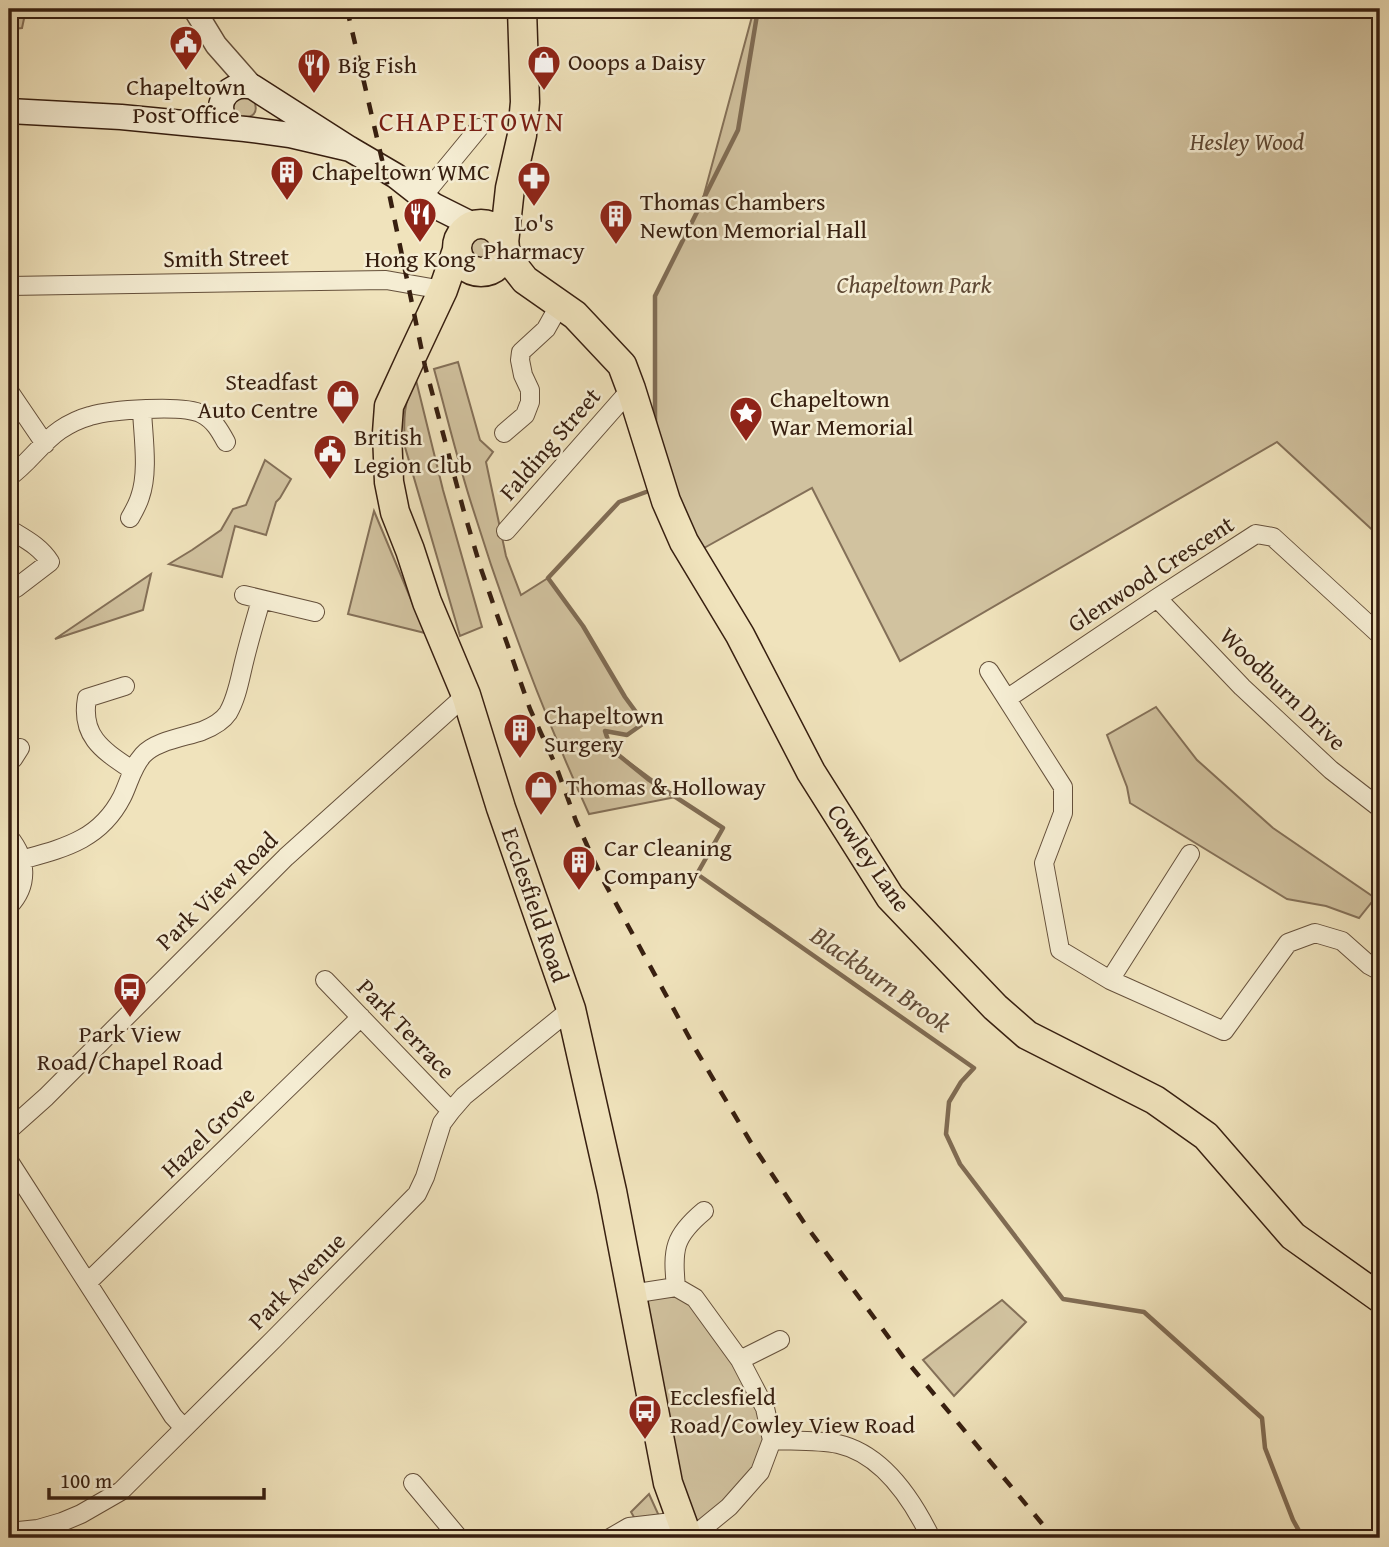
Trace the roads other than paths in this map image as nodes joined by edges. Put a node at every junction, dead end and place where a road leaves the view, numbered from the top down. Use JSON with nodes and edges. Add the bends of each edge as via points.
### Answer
{"nodes":[{"id":1,"x":194,"y":9,"type":"edge"},
{"id":2,"x":522,"y":9,"type":"edge"},
{"id":3,"x":216,"y":45,"type":"junction"},
{"id":4,"x":256,"y":89,"type":"junction"},
{"id":5,"x":222,"y":103,"type":"junction"},
{"id":6,"x":9,"y":111,"type":"edge"},
{"id":7,"x":183,"y":123,"type":"junction"},
{"id":8,"x":241,"y":128,"type":"junction"},
{"id":9,"x":479,"y":128,"type":"dead end"},
{"id":10,"x":350,"y":149,"type":"junction"},
{"id":11,"x":510,"y":188,"type":"junction"},
{"id":12,"x":428,"y":200,"type":"junction"},
{"id":13,"x":467,"y":235,"type":"junction"},
{"id":14,"x":504,"y":246,"type":"junction"},
{"id":15,"x":480,"y":272,"type":"junction"},
{"id":16,"x":525,"y":280,"type":"junction"},
{"id":17,"x":9,"y":286,"type":"edge"},
{"id":18,"x":443,"y":290,"type":"junction"},
{"id":19,"x":560,"y":304,"type":"junction"},
{"id":20,"x":631,"y":389,"type":"junction"},
{"id":21,"x":9,"y":391,"type":"edge"},
{"id":22,"x":142,"y":410,"type":"junction"},
{"id":23,"x":504,"y":433,"type":"dead end"},
{"id":24,"x":226,"y":442,"type":"dead end"},
{"id":25,"x":44,"y":444,"type":"junction"},
{"id":26,"x":9,"y":477,"type":"edge"},
{"id":27,"x":130,"y":518,"type":"dead end"},
{"id":28,"x":9,"y":530,"type":"edge"},
{"id":29,"x":506,"y":531,"type":"dead end"},
{"id":30,"x":16,"y":588,"type":"dead end"},
{"id":31,"x":1157,"y":598,"type":"junction"},
{"id":32,"x":315,"y":612,"type":"dead end"},
{"id":33,"x":1380,"y":635,"type":"edge"},
{"id":34,"x":989,"y":671,"type":"dead end"},
{"id":35,"x":125,"y":686,"type":"dead end"},
{"id":36,"x":466,"y":695,"type":"junction"},
{"id":37,"x":1008,"y":698,"type":"junction"},
{"id":38,"x":132,"y":770,"type":"junction"},
{"id":39,"x":1380,"y":808,"type":"edge"},
{"id":40,"x":9,"y":838,"type":"edge"},
{"id":41,"x":1190,"y":854,"type":"dead end"},
{"id":42,"x":21,"y":860,"type":"junction"},
{"id":43,"x":9,"y":906,"type":"edge"},
{"id":44,"x":1380,"y":971,"type":"edge"},
{"id":45,"x":325,"y":980,"type":"dead end"},
{"id":46,"x":1110,"y":980,"type":"junction"},
{"id":47,"x":571,"y":1009,"type":"junction"},
{"id":48,"x":361,"y":1017,"type":"junction"},
{"id":49,"x":451,"y":1111,"type":"junction"},
{"id":50,"x":9,"y":1130,"type":"edge"},
{"id":51,"x":9,"y":1161,"type":"edge"},
{"id":52,"x":704,"y":1211,"type":"dead end"},
{"id":53,"x":88,"y":1282,"type":"junction"},
{"id":54,"x":676,"y":1287,"type":"junction"},
{"id":55,"x":631,"y":1294,"type":"junction"},
{"id":56,"x":1380,"y":1298,"type":"edge"},
{"id":57,"x":783,"y":1338,"type":"dead end"},
{"id":58,"x":740,"y":1360,"type":"junction"},
{"id":59,"x":184,"y":1428,"type":"junction"},
{"id":60,"x":772,"y":1440,"type":"junction"},
{"id":61,"x":413,"y":1483,"type":"dead end"},
{"id":62,"x":646,"y":1531,"type":"edge"},
{"id":63,"x":9,"y":1532,"type":"edge"},
{"id":64,"x":687,"y":1532,"type":"edge"},
{"id":65,"x":459,"y":1538,"type":"edge"},
{"id":66,"x":610,"y":1538,"type":"edge"},
{"id":67,"x":931,"y":1538,"type":"edge"}],
"edges":[{"from":1,"to":3,"type":"street"},
{"from":2,"to":11,"type":"main road","via":[[524,113]]},
{"from":3,"to":4,"type":"street"},
{"from":3,"to":5,"type":"street"},
{"from":4,"to":5,"type":"main road","via":[[238,85]]},
{"from":4,"to":8,"type":"main road","via":[[265,104],[262,118]]},
{"from":4,"to":10,"type":"main road"},
{"from":5,"to":7,"type":"main road","via":[[216,115],[203,122]]},
{"from":5,"to":8,"type":"main road","via":[[224,117]]},
{"from":6,"to":7,"type":"main road"},
{"from":7,"to":8,"type":"main road"},
{"from":8,"to":10,"type":"main road"},
{"from":9,"to":12,"type":"street"},
{"from":10,"to":12,"type":"main road"},
{"from":11,"to":13,"type":"main road","via":[[497,209]]},
{"from":11,"to":14,"type":"main road"},
{"from":12,"to":13,"type":"main road"},
{"from":13,"to":14,"type":"main road","via":[[489,225],[501,235]]},
{"from":13,"to":15,"type":"main road","via":[[458,257]]},
{"from":13,"to":18,"type":"main road","name":"Ecclesfield Road"},
{"from":14,"to":15,"type":"main road","via":[[498,265]]},
{"from":14,"to":16,"type":"main road","name":"Cowley Lane"},
{"from":15,"to":16,"type":"main road","name":"Cowley Lane"},
{"from":15,"to":18,"type":"main road"},
{"from":16,"to":19,"type":"main road","name":"Cowley Lane"},
{"from":17,"to":18,"type":"street","name":"Smith Street","via":[[386,280]]},
{"from":18,"to":36,"type":"main road","name":"Ecclesfield Road","via":[[390,406],[389,480],[395,512],[427,602]]},
{"from":19,"to":20,"type":"main road","name":"Cowley Lane","via":[[622,365]]},
{"from":19,"to":23,"type":"street","via":[[546,329],[521,352],[530,402],[525,415]]},
{"from":20,"to":29,"type":"street","name":"Falding Street"},
{"from":20,"to":56,"type":"main road","name":"Cowley Lane","via":[[666,501],[684,542],[740,635],[811,772],[890,897],[1027,1035],[1155,1100],[1206,1136],[1293,1236]]},
{"from":21,"to":25,"type":"street"},
{"from":22,"to":24,"type":"street","via":[[199,412]]},
{"from":22,"to":25,"type":"street","via":[[74,422]]},
{"from":22,"to":27,"type":"street","via":[[143,485]]},
{"from":25,"to":26,"type":"street"},
{"from":28,"to":30,"type":"street","via":[[39,548],[50,562]]},
{"from":31,"to":33,"type":"street","name":"Glenwood Crescent","via":[[1256,534],[1273,537]]},
{"from":31,"to":37,"type":"street","name":"Glenwood Crescent"},
{"from":31,"to":39,"type":"street","name":"Woodburn Drive","via":[[1242,687],[1331,770]]},
{"from":32,"to":38,"type":"street","via":[[252,597],[241,677],[227,714],[205,730],[150,749]]},
{"from":34,"to":37,"type":"street"},
{"from":35,"to":38,"type":"street","via":[[87,698],[86,722],[103,749]]},
{"from":36,"to":47,"type":"main road","name":"Ecclesfield Road"},
{"from":36,"to":50,"type":"street","name":"Park View Road","via":[[286,857]]},
{"from":37,"to":46,"type":"street","via":[[1063,787],[1063,813],[1044,863],[1060,950]]},
{"from":38,"to":42,"type":"street","via":[[122,797],[99,828],[65,847]]},
{"from":40,"to":42,"type":"street"},
{"from":41,"to":46,"type":"street"},
{"from":42,"to":43,"type":"street","via":[[23,886]]},
{"from":44,"to":46,"type":"street","via":[[1342,941],[1315,933],[1288,943],[1224,1031]]},
{"from":45,"to":48,"type":"street","name":"Park Terrace"},
{"from":47,"to":49,"type":"street","name":"Park Avenue"},
{"from":47,"to":55,"type":"main road","name":"Ecclesfield Road"},
{"from":48,"to":49,"type":"street","name":"Park Terrace"},
{"from":48,"to":53,"type":"street","name":"Hazel Grove"},
{"from":49,"to":59,"type":"street","name":"Park Avenue","via":[[442,1123],[417,1194]]},
{"from":51,"to":53,"type":"street"},
{"from":52,"to":54,"type":"street","via":[[687,1225],[675,1251]]},
{"from":53,"to":59,"type":"street"},
{"from":54,"to":55,"type":"street"},
{"from":54,"to":58,"type":"street","via":[[695,1298]]},
{"from":55,"to":64,"type":"main road","name":"Ecclesfield Road","via":[[668,1483]]},
{"from":57,"to":58,"type":"street"},
{"from":58,"to":60,"type":"street","via":[[765,1408]]},
{"from":59,"to":63,"type":"street","name":"Park Avenue","via":[[121,1491],[102,1503],[62,1522]]},
{"from":60,"to":64,"type":"street","via":[[760,1472],[729,1507]]},
{"from":60,"to":67,"type":"street","via":[[837,1444],[865,1453],[895,1480]]},
{"from":61,"to":65,"type":"street"},
{"from":62,"to":64,"type":"street"},
{"from":62,"to":66,"type":"street","via":[[629,1527]]}]}
